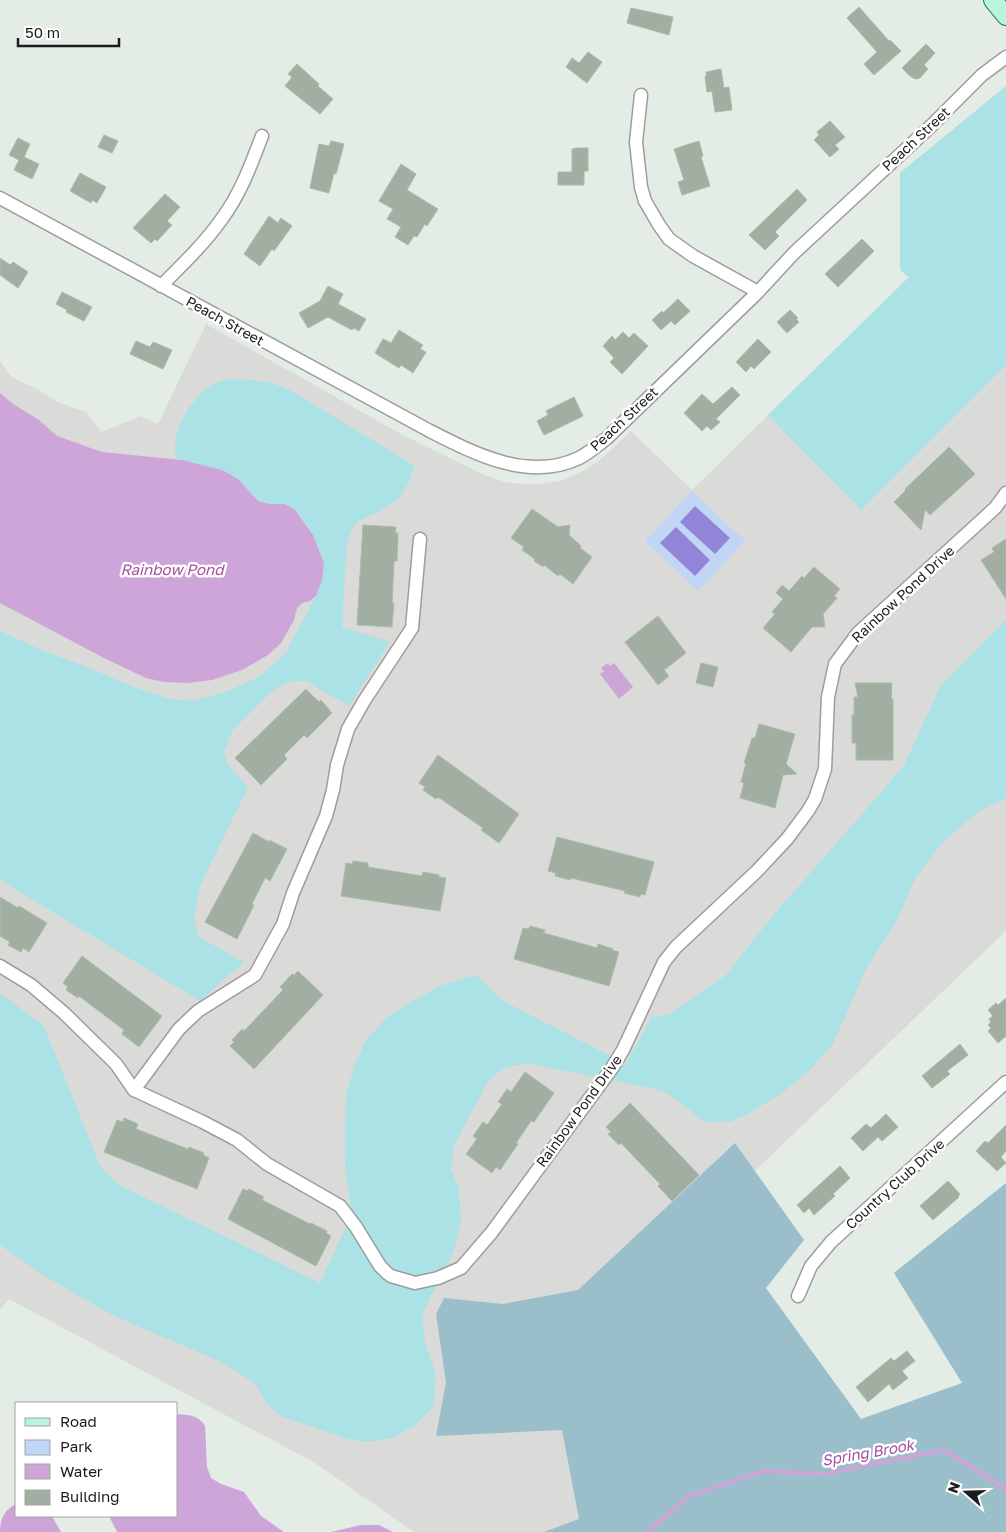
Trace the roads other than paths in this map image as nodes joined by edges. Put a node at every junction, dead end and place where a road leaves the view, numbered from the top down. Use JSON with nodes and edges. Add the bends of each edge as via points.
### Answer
{"nodes":[{"id":1,"x":993,"y":0,"type":"edge"},
{"id":2,"x":1006,"y":16,"type":"edge"},
{"id":3,"x":1006,"y":57,"type":"edge"},
{"id":4,"x":641,"y":95,"type":"dead end"},
{"id":5,"x":262,"y":136,"type":"dead end"},
{"id":6,"x":0,"y":198,"type":"edge"},
{"id":7,"x":161,"y":286,"type":"junction"},
{"id":8,"x":758,"y":292,"type":"junction"},
{"id":9,"x":1006,"y":493,"type":"edge"},
{"id":10,"x":420,"y":539,"type":"dead end"},
{"id":11,"x":0,"y":966,"type":"edge"},
{"id":12,"x":1006,"y":1082,"type":"edge"},
{"id":13,"x":134,"y":1090,"type":"junction"},
{"id":14,"x":798,"y":1296,"type":"dead end"}],
"edges":[{"from":1,"to":2,"type":"main road"},
{"from":3,"to":8,"type":"street","name":"Peach Street","via":[[794,253]]},
{"from":4,"to":8,"type":"street","via":[[636,142],[641,187],[658,225],[669,239],[693,256]]},
{"from":5,"to":7,"type":"street","via":[[238,194],[222,220]]},
{"from":6,"to":7,"type":"street","name":"Peach Street"},
{"from":7,"to":8,"type":"street","name":"Peach Street","via":[[471,452],[498,461],[543,468],[578,458],[607,438]]},
{"from":9,"to":13,"type":"street","name":"Rainbow Pond Drive","via":[[995,508],[858,634],[835,664],[828,697],[826,769],[808,810],[787,839],[756,872],[664,962],[612,1068],[492,1232],[461,1268],[416,1283],[391,1276],[380,1266],[340,1206],[267,1164],[237,1140]]},
{"from":10,"to":13,"type":"street","via":[[412,628],[348,729],[326,816],[292,893],[283,924],[256,975],[198,1011],[179,1028]]},
{"from":11,"to":13,"type":"street","via":[[64,1013],[116,1064]]},
{"from":12,"to":14,"type":"street","name":"Country Club Drive","via":[[830,1242],[811,1266]]}]}
